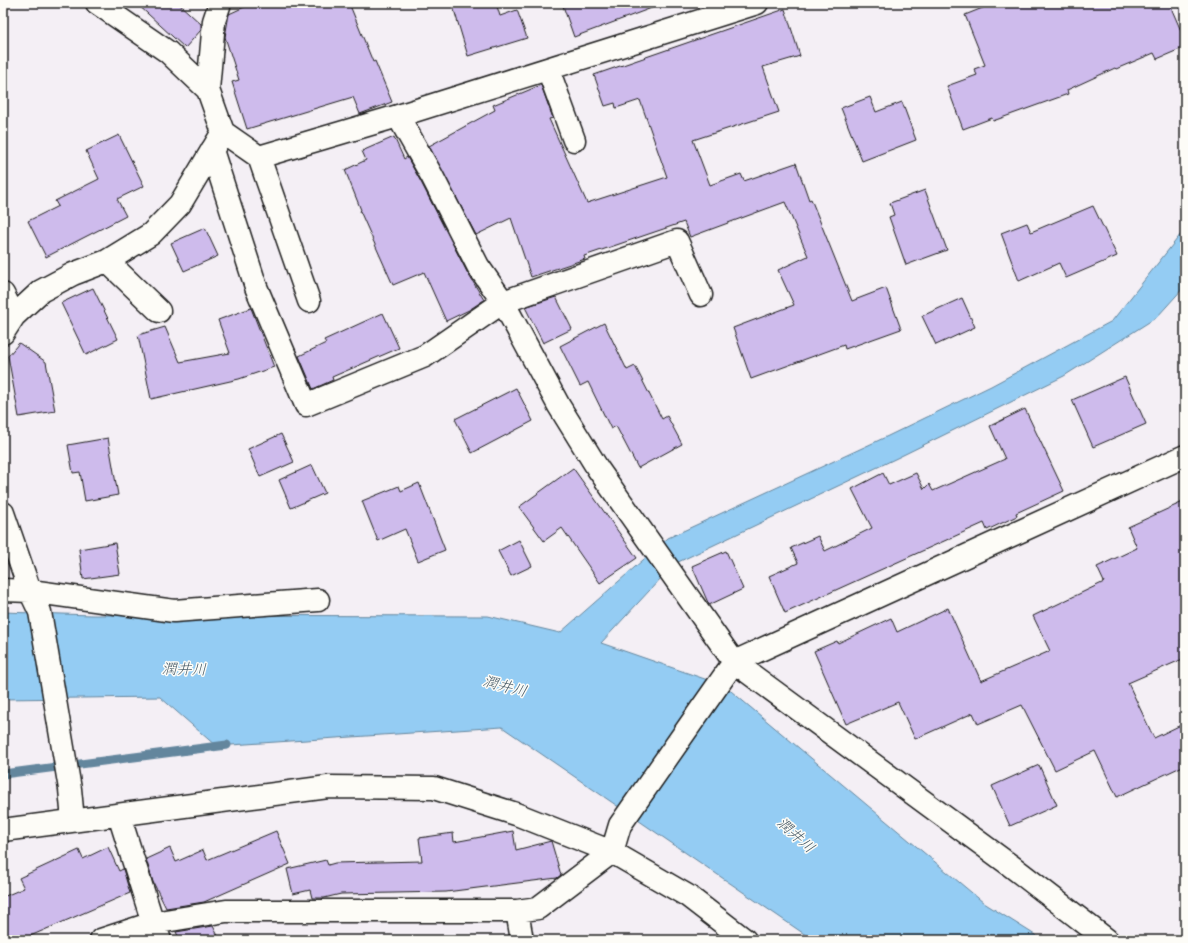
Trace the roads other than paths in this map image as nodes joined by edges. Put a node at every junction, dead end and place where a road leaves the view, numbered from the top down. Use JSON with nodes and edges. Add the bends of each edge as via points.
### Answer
{"nodes":[{"id":1,"x":97,"y":3,"type":"edge"},
{"id":2,"x":220,"y":3,"type":"edge"},
{"id":3,"x":757,"y":3,"type":"edge"},
{"id":4,"x":548,"y":68,"type":"junction"},
{"id":5,"x":208,"y":90,"type":"junction"},
{"id":6,"x":398,"y":116,"type":"junction"},
{"id":7,"x":574,"y":140,"type":"dead end"},
{"id":8,"x":218,"y":141,"type":"junction"},
{"id":9,"x":260,"y":157,"type":"junction"},
{"id":10,"x":107,"y":261,"type":"junction"},
{"id":11,"x":3,"y":294,"type":"edge"},
{"id":12,"x":701,"y":296,"type":"dead end"},
{"id":13,"x":309,"y":301,"type":"dead end"},
{"id":14,"x":503,"y":302,"type":"junction"},
{"id":15,"x":159,"y":311,"type":"dead end"},
{"id":16,"x":8,"y":325,"type":"edge"},
{"id":17,"x":1185,"y":456,"type":"edge"},
{"id":18,"x":3,"y":513,"type":"edge"},
{"id":19,"x":3,"y":590,"type":"edge"},
{"id":20,"x":30,"y":591,"type":"junction"},
{"id":21,"x":318,"y":600,"type":"dead end"},
{"id":22,"x":734,"y":662,"type":"junction"},
{"id":23,"x":119,"y":815,"type":"junction"},
{"id":24,"x":73,"y":820,"type":"junction"},
{"id":25,"x":3,"y":830,"type":"edge"},
{"id":26,"x":612,"y":852,"type":"junction"},
{"id":27,"x":517,"y":911,"type":"junction"},
{"id":28,"x":157,"y":932,"type":"edge"},
{"id":29,"x":101,"y":940,"type":"edge"},
{"id":30,"x":522,"y":940,"type":"edge"},
{"id":31,"x":745,"y":940,"type":"edge"},
{"id":32,"x":1106,"y":940,"type":"edge"}],
"edges":[{"from":1,"to":5,"type":"street","via":[[168,52]]},
{"from":2,"to":5,"type":"street","via":[[214,22]]},
{"from":3,"to":4,"type":"street"},
{"from":4,"to":6,"type":"street"},
{"from":4,"to":7,"type":"street"},
{"from":5,"to":8,"type":"street"},
{"from":6,"to":9,"type":"street"},
{"from":6,"to":14,"type":"street","via":[[478,266]]},
{"from":8,"to":9,"type":"street"},
{"from":8,"to":10,"type":"street","via":[[180,204],[151,234]]},
{"from":8,"to":14,"type":"street","via":[[256,287],[306,405],[425,356]]},
{"from":9,"to":13,"type":"street"},
{"from":10,"to":15,"type":"street"},
{"from":10,"to":16,"type":"street","via":[[73,274],[41,291]]},
{"from":11,"to":16,"type":"street"},
{"from":12,"to":14,"type":"street","via":[[676,241]]},
{"from":14,"to":22,"type":"street","via":[[559,406],[598,469]]},
{"from":17,"to":22,"type":"street"},
{"from":18,"to":20,"type":"street"},
{"from":19,"to":20,"type":"street"},
{"from":20,"to":21,"type":"street","via":[[174,610]]},
{"from":20,"to":24,"type":"street","via":[[40,612]]},
{"from":22,"to":26,"type":"street","via":[[620,825]]},
{"from":22,"to":32,"type":"street","via":[[1010,865]]},
{"from":23,"to":24,"type":"street"},
{"from":23,"to":26,"type":"street","via":[[328,787],[434,788],[516,814]]},
{"from":23,"to":28,"type":"street"},
{"from":24,"to":25,"type":"street"},
{"from":26,"to":27,"type":"street","via":[[538,908]]},
{"from":26,"to":31,"type":"street","via":[[688,896]]},
{"from":27,"to":28,"type":"street","via":[[226,911]]},
{"from":27,"to":30,"type":"street"},
{"from":28,"to":29,"type":"street"}]}
